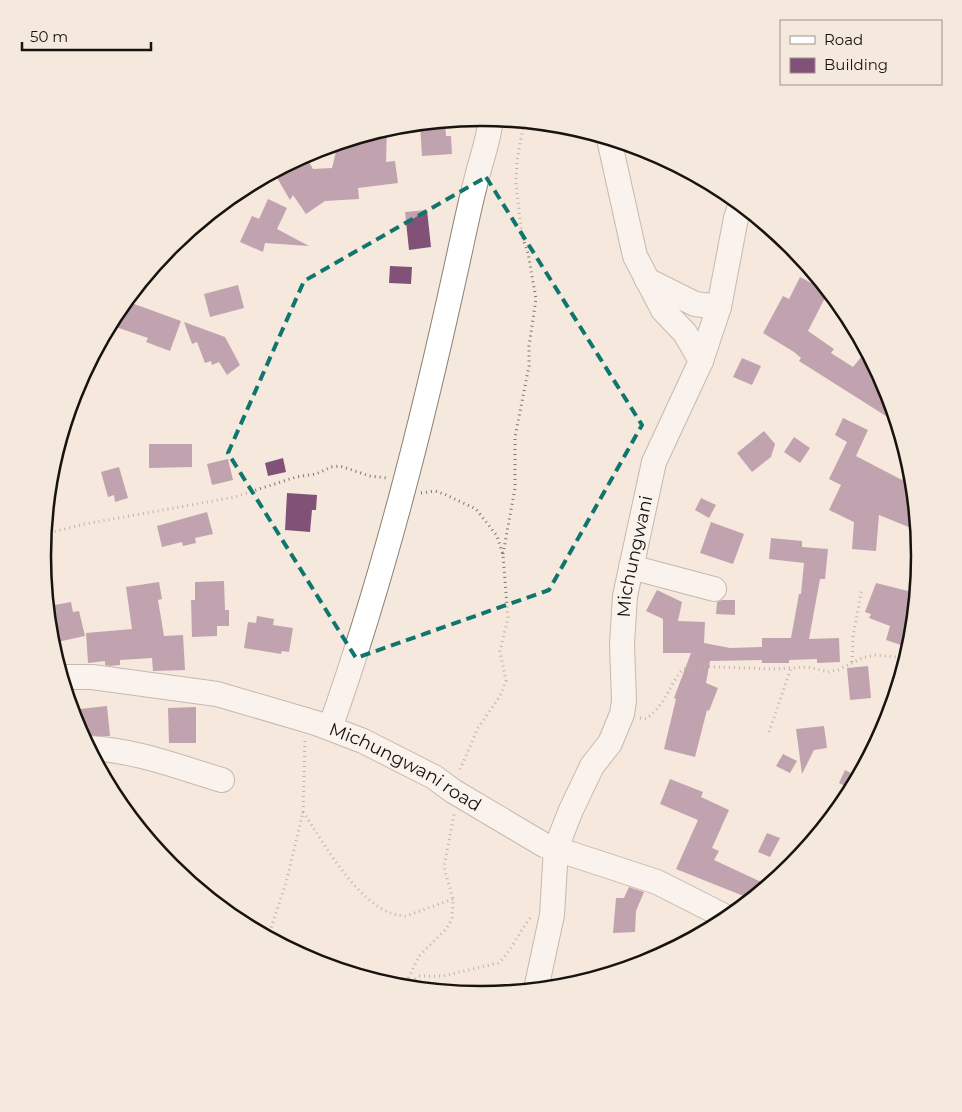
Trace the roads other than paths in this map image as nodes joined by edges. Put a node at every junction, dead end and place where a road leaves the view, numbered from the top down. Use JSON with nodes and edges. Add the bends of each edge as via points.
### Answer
{"nodes":[{"id":1,"x":490,"y":126,"type":"edge"},
{"id":2,"x":611,"y":147,"type":"edge"},
{"id":3,"x":738,"y":212,"type":"edge"},
{"id":4,"x":647,"y":280,"type":"junction"},
{"id":5,"x":719,"y":307,"type":"junction"},
{"id":6,"x":701,"y":361,"type":"junction"},
{"id":7,"x":631,"y":567,"type":"junction"},
{"id":8,"x":714,"y":589,"type":"dead end"},
{"id":9,"x":69,"y":676,"type":"edge"},
{"id":10,"x":330,"y":728,"type":"junction"},
{"id":11,"x":97,"y":748,"type":"edge"},
{"id":12,"x":222,"y":780,"type":"dead end"},
{"id":13,"x":556,"y":848,"type":"junction"},
{"id":14,"x":719,"y":914,"type":"edge"},
{"id":15,"x":538,"y":982,"type":"edge"}],
"edges":[{"from":1,"to":10,"type":"street","via":[[403,490],[352,665]]},
{"from":2,"to":4,"type":"street","via":[[635,256]]},
{"from":3,"to":5,"type":"street","name":"Michungwani"},
{"from":4,"to":5,"type":"street","via":[[695,304]]},
{"from":4,"to":6,"type":"street","via":[[663,310],[685,333]]},
{"from":5,"to":6,"type":"street","name":"Michungwani"},
{"from":6,"to":7,"type":"street","name":"Michungwani","via":[[654,462]]},
{"from":7,"to":8,"type":"street"},
{"from":7,"to":13,"type":"street","name":"Michungwani","via":[[623,620],[622,714],[610,743],[592,766],[570,810]]},
{"from":9,"to":10,"type":"street","name":"Michungwani road","via":[[217,694]]},
{"from":10,"to":13,"type":"street","name":"Michungwani road","via":[[434,777],[531,838]]},
{"from":11,"to":12,"type":"street","via":[[150,757]]},
{"from":13,"to":14,"type":"street","name":"Michungwani road","via":[[657,882]]},
{"from":13,"to":15,"type":"street","name":"Michungwani","via":[[552,915]]}]}
